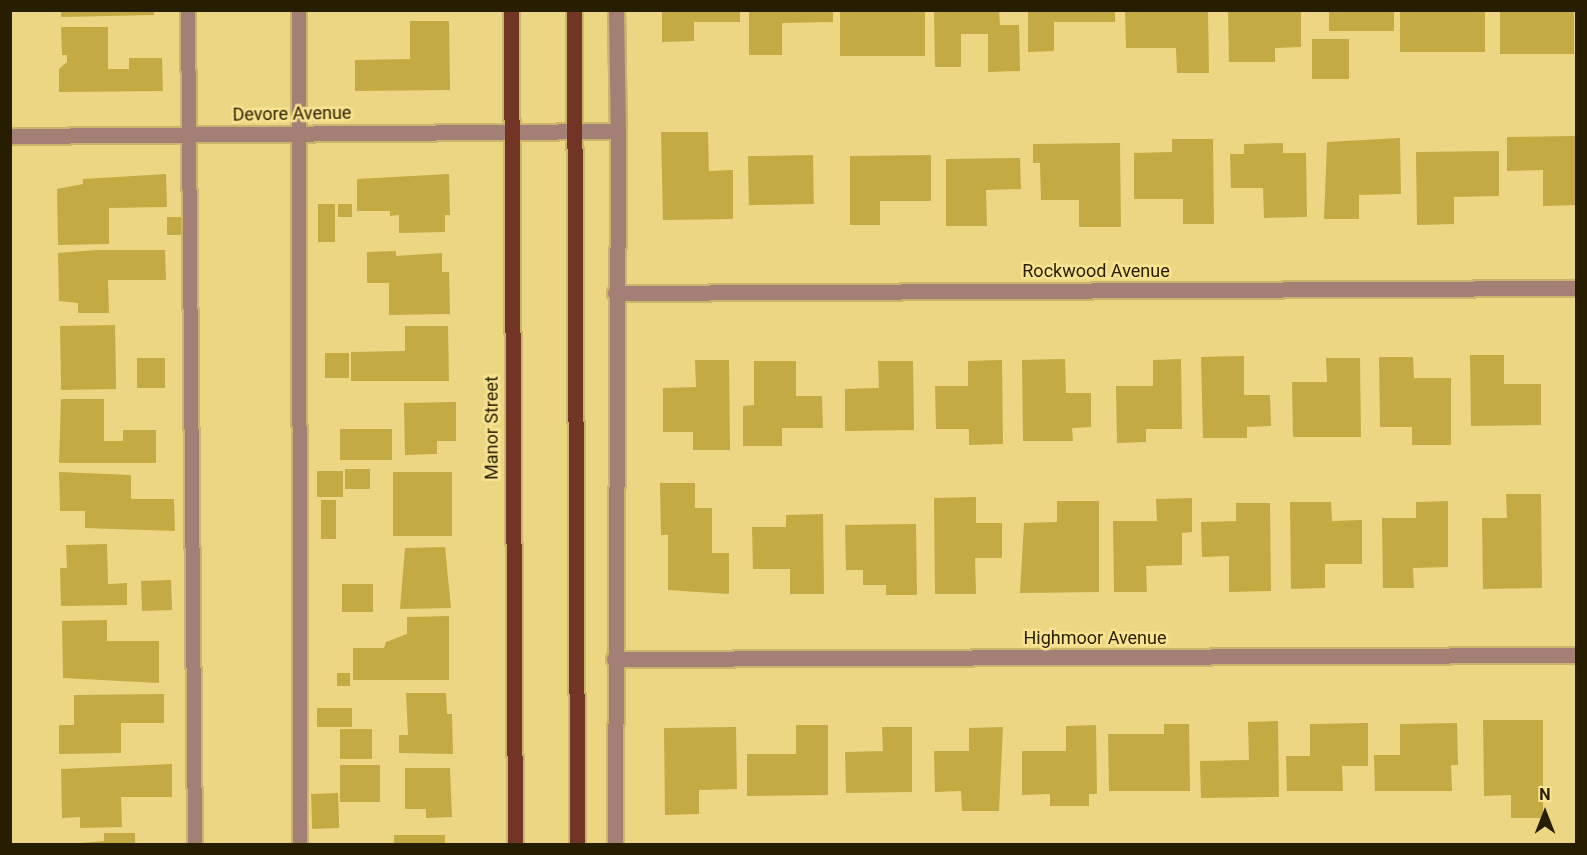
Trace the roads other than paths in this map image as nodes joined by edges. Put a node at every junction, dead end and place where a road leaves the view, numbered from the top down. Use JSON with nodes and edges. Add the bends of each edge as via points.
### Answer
{"nodes":[{"id":1,"x":188,"y":10,"type":"edge"},
{"id":2,"x":299,"y":10,"type":"edge"},
{"id":3,"x":511,"y":10,"type":"edge"},
{"id":4,"x":574,"y":10,"type":"edge"},
{"id":5,"x":616,"y":10,"type":"edge"},
{"id":6,"x":510,"y":131,"type":"junction"},
{"id":7,"x":574,"y":131,"type":"junction"},
{"id":8,"x":618,"y":131,"type":"junction"},
{"id":9,"x":300,"y":133,"type":"junction"},
{"id":10,"x":189,"y":134,"type":"junction"},
{"id":11,"x":10,"y":136,"type":"edge"},
{"id":12,"x":1576,"y":288,"type":"edge"},
{"id":13,"x":615,"y":293,"type":"junction"},
{"id":14,"x":1576,"y":656,"type":"edge"},
{"id":15,"x":614,"y":659,"type":"junction"},
{"id":16,"x":195,"y":844,"type":"edge"},
{"id":17,"x":300,"y":844,"type":"edge"},
{"id":18,"x":515,"y":844,"type":"edge"},
{"id":19,"x":577,"y":844,"type":"edge"},
{"id":20,"x":615,"y":844,"type":"edge"}],
"edges":[{"from":1,"to":10,"type":"lane"},
{"from":2,"to":9,"type":"lane"},
{"from":3,"to":6,"type":"main road","name":"Manor Street"},
{"from":4,"to":7,"type":"main road"},
{"from":5,"to":8,"type":"street"},
{"from":6,"to":7,"type":"street","name":"Devore Avenue"},
{"from":6,"to":9,"type":"street","name":"Devore Avenue"},
{"from":6,"to":18,"type":"main road","name":"Manor Street"},
{"from":7,"to":8,"type":"street","name":"Devore Avenue"},
{"from":7,"to":19,"type":"main road"},
{"from":8,"to":13,"type":"street"},
{"from":9,"to":10,"type":"street","name":"Devore Avenue"},
{"from":9,"to":17,"type":"lane"},
{"from":10,"to":11,"type":"street","name":"Devore Avenue"},
{"from":10,"to":16,"type":"lane"},
{"from":12,"to":13,"type":"street","name":"Rockwood Avenue"},
{"from":13,"to":15,"type":"street"},
{"from":14,"to":15,"type":"street","name":"Highmoor Avenue"},
{"from":15,"to":20,"type":"street"}]}
